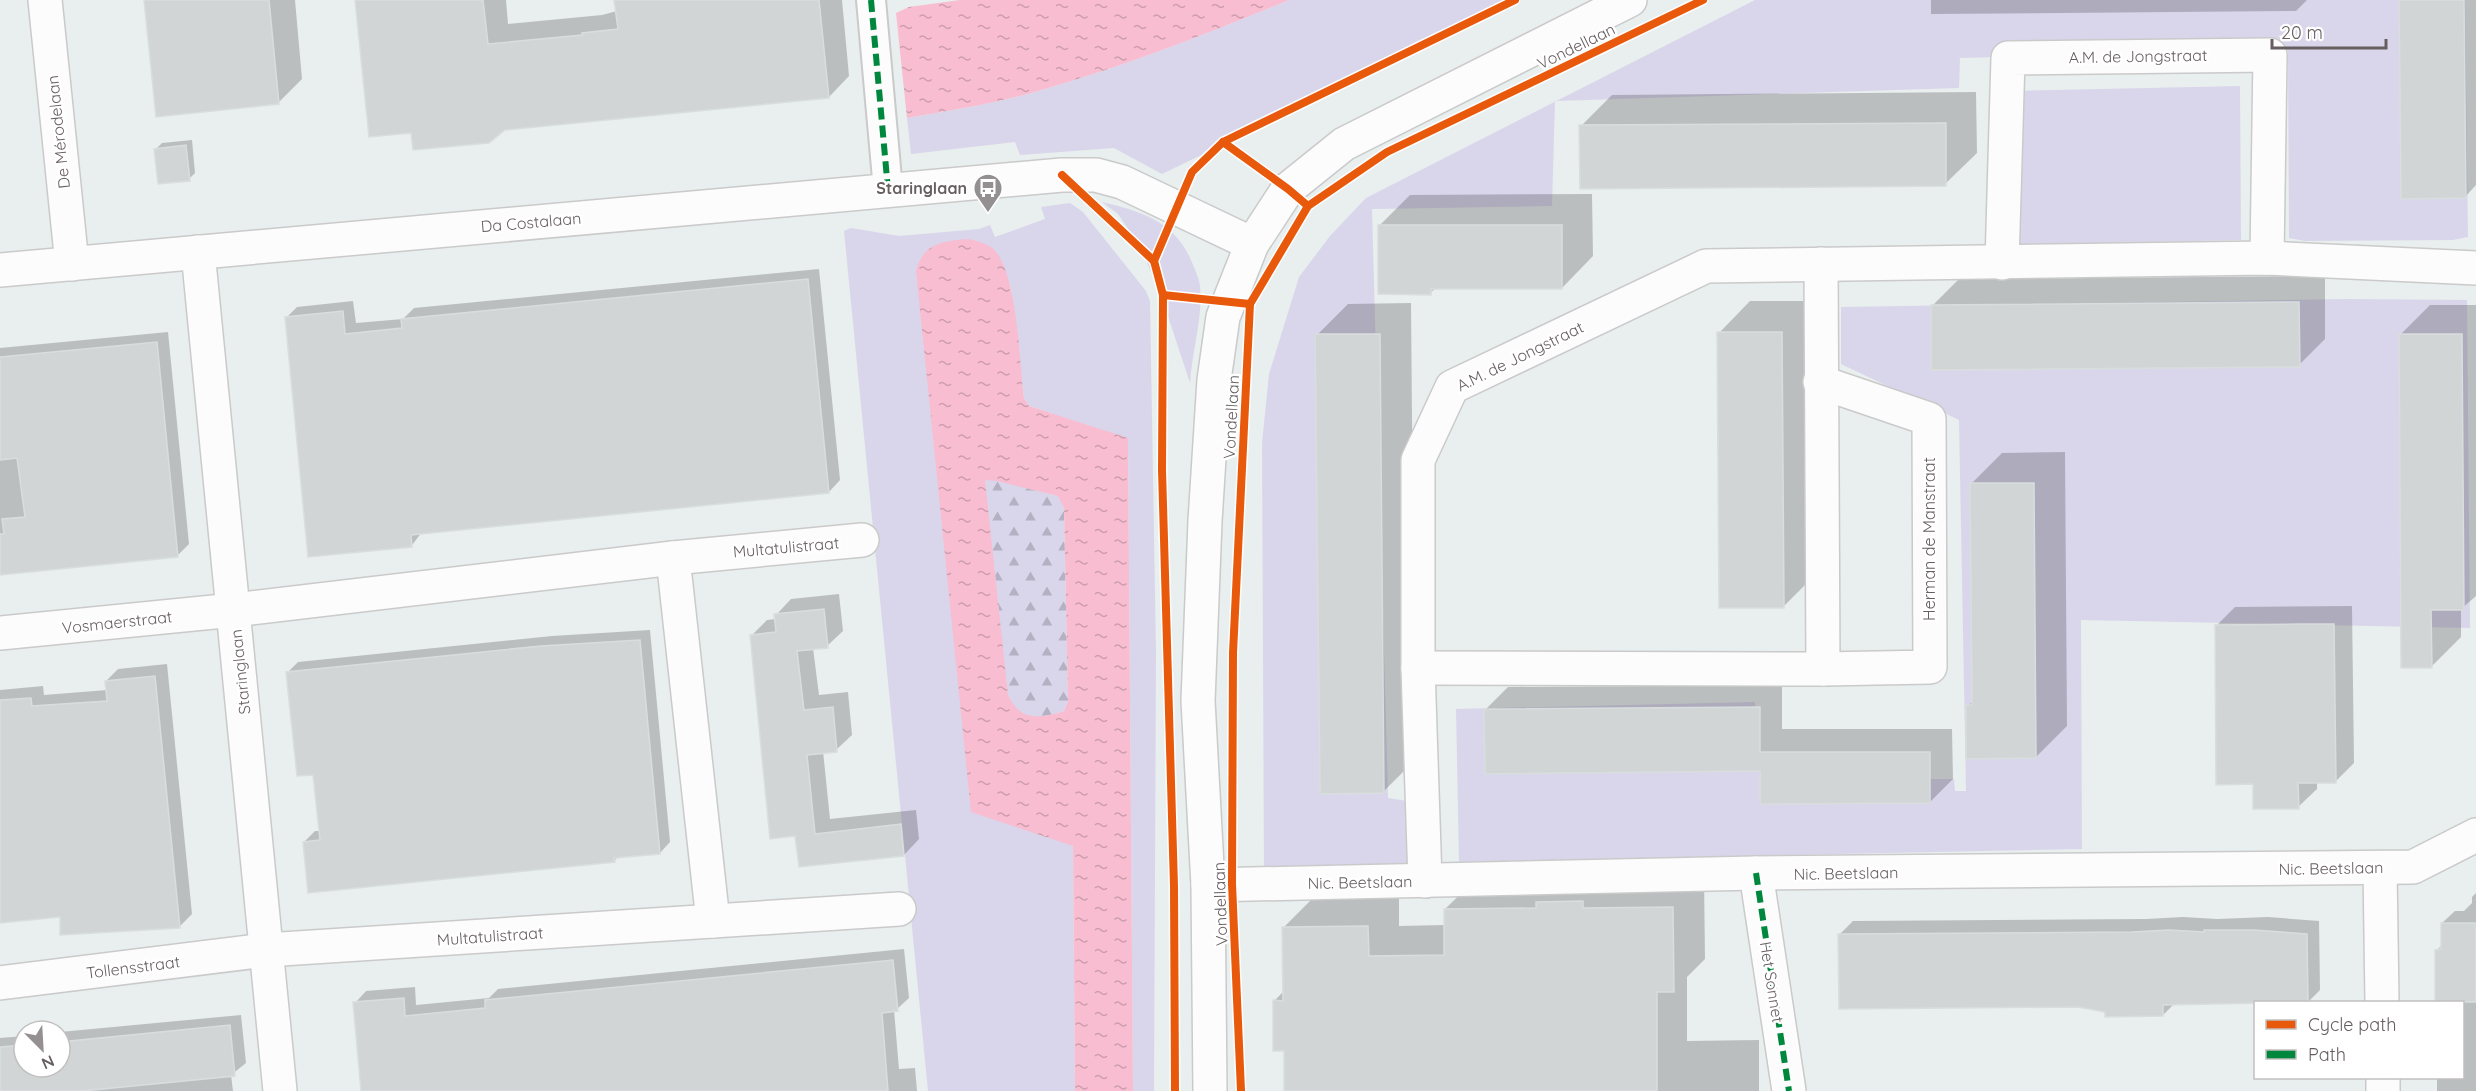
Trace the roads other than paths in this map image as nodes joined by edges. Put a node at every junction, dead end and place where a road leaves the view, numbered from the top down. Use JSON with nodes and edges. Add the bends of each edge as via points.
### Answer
{"nodes":[{"id":1,"x":45,"y":0,"type":"edge"},
{"id":2,"x":871,"y":0,"type":"edge"},
{"id":3,"x":1630,"y":0,"type":"edge"},
{"id":4,"x":888,"y":190,"type":"junction"},
{"id":5,"x":1252,"y":244,"type":"junction"},
{"id":6,"x":198,"y":252,"type":"junction"},
{"id":7,"x":2267,"y":258,"type":"junction"},
{"id":8,"x":2002,"y":263,"type":"junction"},
{"id":9,"x":72,"y":264,"type":"junction"},
{"id":10,"x":1821,"y":264,"type":"junction"},
{"id":11,"x":2476,"y":268,"type":"edge"},
{"id":12,"x":0,"y":270,"type":"edge"},
{"id":13,"x":1820,"y":382,"type":"junction"},
{"id":14,"x":862,"y":540,"type":"dead end"},
{"id":15,"x":673,"y":558,"type":"junction"},
{"id":16,"x":234,"y":610,"type":"junction"},
{"id":17,"x":0,"y":633,"type":"edge"},
{"id":18,"x":1418,"y":668,"type":"junction"},
{"id":19,"x":1823,"y":669,"type":"junction"},
{"id":20,"x":2476,"y":835,"type":"edge"},
{"id":21,"x":2380,"y":867,"type":"junction"},
{"id":22,"x":1756,"y":873,"type":"junction"},
{"id":23,"x":1425,"y":881,"type":"junction"},
{"id":24,"x":1208,"y":885,"type":"junction"},
{"id":25,"x":899,"y":909,"type":"dead end"},
{"id":26,"x":713,"y":921,"type":"junction"},
{"id":27,"x":266,"y":950,"type":"junction"},
{"id":28,"x":0,"y":983,"type":"edge"},
{"id":29,"x":2382,"y":1001,"type":"edge"},
{"id":30,"x":280,"y":1091,"type":"edge"},
{"id":31,"x":1209,"y":1091,"type":"edge"},
{"id":32,"x":1789,"y":1091,"type":"edge"}],
"edges":[{"from":1,"to":9,"type":"street","name":"De Mérodelaan"},
{"from":2,"to":4,"type":"street"},
{"from":3,"to":5,"type":"street","name":"Vondellaan","via":[[1344,144],[1288,189]]},
{"from":4,"to":5,"type":"street","name":"Da Costalaan","via":[[1096,175],[1122,182]]},
{"from":4,"to":6,"type":"street","name":"Da Costalaan"},
{"from":5,"to":24,"type":"street","name":"Vondellaan","via":[[1223,317],[1214,380],[1198,701]]},
{"from":6,"to":9,"type":"street","name":"Da Costalaan"},
{"from":6,"to":16,"type":"street","name":"Staringlaan"},
{"from":7,"to":8,"type":"street","name":"A.M. de Jongstraat"},
{"from":7,"to":8,"type":"street","name":"A.M. de Jongstraat","via":[[2270,55],[2008,57]]},
{"from":7,"to":11,"type":"street","name":"A.M. de Jongstraat"},
{"from":8,"to":10,"type":"street","name":"A.M. de Jongstraat"},
{"from":9,"to":12,"type":"street","name":"Da Costalaan"},
{"from":10,"to":13,"type":"street"},
{"from":10,"to":18,"type":"street","name":"A.M. de Jongstraat","via":[[1706,266],[1452,387],[1418,460]]},
{"from":13,"to":19,"type":"street"},
{"from":13,"to":19,"type":"street","name":"Herman de Manstraat","via":[[1929,419],[1930,667]]},
{"from":14,"to":15,"type":"street","name":"Multatulistraat"},
{"from":15,"to":16,"type":"street","name":"Multatulistraat"},
{"from":15,"to":26,"type":"street"},
{"from":16,"to":17,"type":"street","name":"Vosmaerstraat"},
{"from":16,"to":27,"type":"street","name":"Staringlaan"},
{"from":18,"to":19,"type":"street","name":"Herman de Manstraat"},
{"from":18,"to":23,"type":"street","name":"A.M. de Jongstraat"},
{"from":20,"to":21,"type":"street","name":"Nic. Beetslaan","via":[[2413,867]]},
{"from":21,"to":22,"type":"street","name":"Nic. Beetslaan"},
{"from":21,"to":29,"type":"street"},
{"from":22,"to":23,"type":"street","name":"Nic. Beetslaan"},
{"from":22,"to":32,"type":"street","name":"Het Sonnet"},
{"from":23,"to":24,"type":"street","name":"Nic. Beetslaan"},
{"from":24,"to":31,"type":"street","name":"Vondellaan"},
{"from":25,"to":26,"type":"street","name":"Multatulistraat"},
{"from":26,"to":27,"type":"street","name":"Multatulistraat"},
{"from":27,"to":28,"type":"street","name":"Tollensstraat"},
{"from":27,"to":30,"type":"street","name":"Staringlaan"}]}
